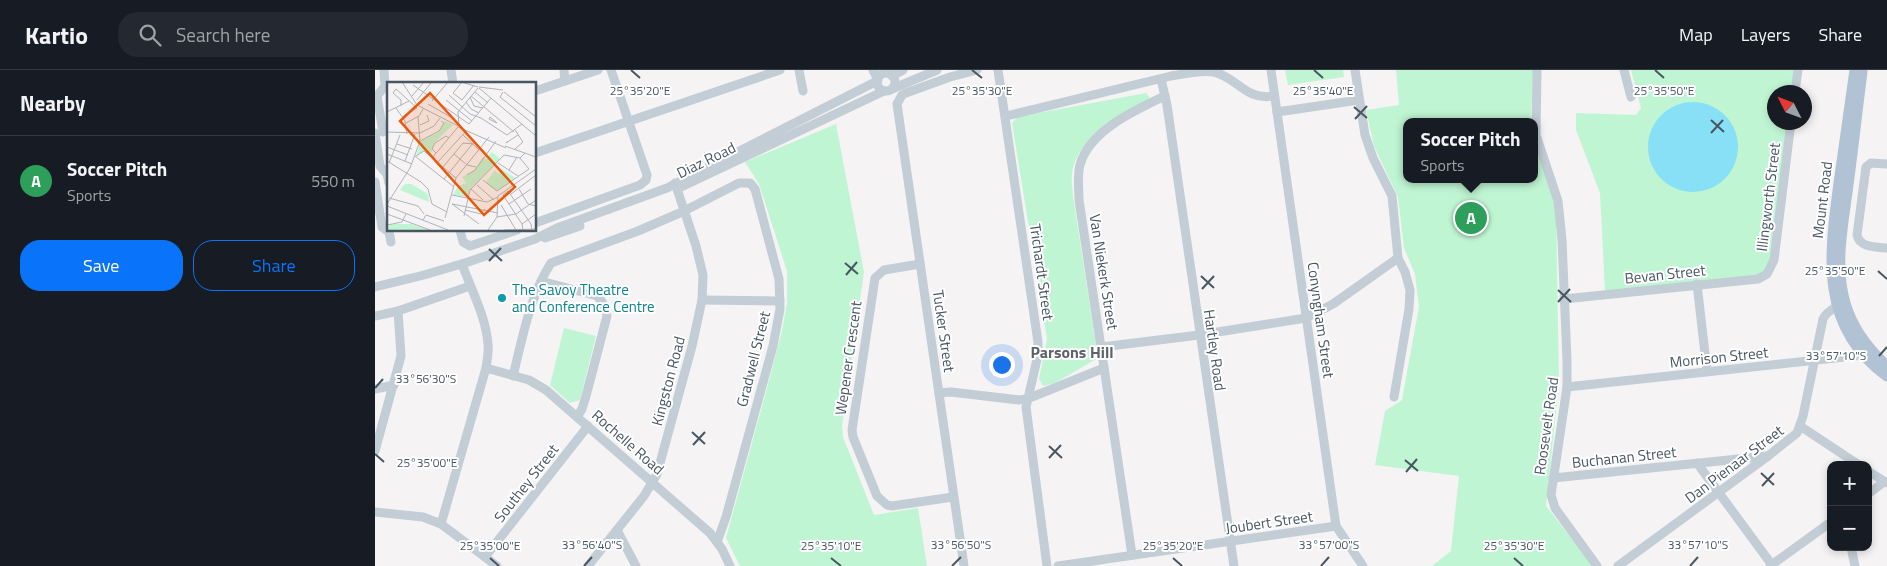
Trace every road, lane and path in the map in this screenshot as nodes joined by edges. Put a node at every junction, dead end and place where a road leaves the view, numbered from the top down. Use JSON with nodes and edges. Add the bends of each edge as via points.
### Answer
{"nodes":[{"id":1,"x":384,"y":70,"type":"edge"},
{"id":2,"x":563,"y":70,"type":"edge"},
{"id":3,"x":598,"y":70,"type":"edge"},
{"id":4,"x":611,"y":70,"type":"edge"},
{"id":5,"x":780,"y":70,"type":"edge"},
{"id":6,"x":799,"y":70,"type":"edge"},
{"id":7,"x":903,"y":70,"type":"edge"},
{"id":8,"x":937,"y":70,"type":"edge"},
{"id":9,"x":977,"y":70,"type":"edge"},
{"id":10,"x":998,"y":70,"type":"edge"},
{"id":11,"x":1271,"y":70,"type":"edge"},
{"id":12,"x":1355,"y":70,"type":"edge"},
{"id":13,"x":1537,"y":70,"type":"edge"},
{"id":14,"x":1624,"y":70,"type":"edge"},
{"id":15,"x":1798,"y":70,"type":"edge"},
{"id":16,"x":1855,"y":70,"type":"edge"},
{"id":17,"x":1863,"y":70,"type":"edge"},
{"id":18,"x":881,"y":75,"type":"edge"},
{"id":19,"x":1161,"y":79,"type":"junction"},
{"id":20,"x":565,"y":81,"type":"junction"},
{"id":21,"x":1796,"y":85,"type":"edge"},
{"id":22,"x":888,"y":90,"type":"junction"},
{"id":23,"x":536,"y":91,"type":"edge"},
{"id":24,"x":803,"y":91,"type":"dead end"},
{"id":25,"x":376,"y":96,"type":"edge"},
{"id":26,"x":1165,"y":96,"type":"junction"},
{"id":27,"x":1274,"y":96,"type":"junction"},
{"id":28,"x":1631,"y":97,"type":"dead end"},
{"id":29,"x":1359,"y":100,"type":"junction"},
{"id":30,"x":1277,"y":112,"type":"junction"},
{"id":31,"x":1006,"y":116,"type":"junction"},
{"id":32,"x":1536,"y":118,"type":"edge"},
{"id":33,"x":628,"y":122,"type":"junction"},
{"id":34,"x":1790,"y":130,"type":"edge"},
{"id":35,"x":380,"y":132,"type":"edge"},
{"id":36,"x":1538,"y":141,"type":"edge"},
{"id":37,"x":536,"y":153,"type":"edge"},
{"id":38,"x":1887,"y":164,"type":"edge"},
{"id":39,"x":377,"y":170,"type":"edge"},
{"id":40,"x":375,"y":182,"type":"edge"},
{"id":41,"x":676,"y":186,"type":"junction"},
{"id":42,"x":1841,"y":200,"type":"junction"},
{"id":43,"x":1861,"y":203,"type":"junction"},
{"id":44,"x":685,"y":211,"type":"junction"},
{"id":45,"x":536,"y":224,"type":"edge"},
{"id":46,"x":460,"y":231,"type":"edge"},
{"id":47,"x":514,"y":231,"type":"edge"},
{"id":48,"x":391,"y":235,"type":"edge"},
{"id":49,"x":1887,"y":248,"type":"edge"},
{"id":50,"x":1398,"y":258,"type":"junction"},
{"id":51,"x":462,"y":264,"type":"junction"},
{"id":52,"x":920,"y":264,"type":"junction"},
{"id":53,"x":1767,"y":274,"type":"joint"},
{"id":54,"x":541,"y":281,"type":"junction"},
{"id":55,"x":1697,"y":284,"type":"junction"},
{"id":56,"x":470,"y":286,"type":"junction"},
{"id":57,"x":375,"y":287,"type":"edge"},
{"id":58,"x":1564,"y":298,"type":"junction"},
{"id":59,"x":702,"y":300,"type":"junction"},
{"id":60,"x":780,"y":301,"type":"junction"},
{"id":61,"x":1841,"y":304,"type":"junction"},
{"id":62,"x":398,"y":311,"type":"junction"},
{"id":63,"x":375,"y":316,"type":"edge"},
{"id":64,"x":1307,"y":318,"type":"junction"},
{"id":65,"x":1199,"y":335,"type":"junction"},
{"id":66,"x":1102,"y":347,"type":"junction"},
{"id":67,"x":1867,"y":353,"type":"junction"},
{"id":68,"x":1813,"y":362,"type":"junction"},
{"id":69,"x":1887,"y":366,"type":"edge"},
{"id":70,"x":486,"y":368,"type":"junction"},
{"id":71,"x":1105,"y":368,"type":"junction"},
{"id":72,"x":1707,"y":371,"type":"junction"},
{"id":73,"x":513,"y":376,"type":"junction"},
{"id":74,"x":1887,"y":376,"type":"edge"},
{"id":75,"x":394,"y":385,"type":"junction"},
{"id":76,"x":1567,"y":387,"type":"junction"},
{"id":77,"x":375,"y":389,"type":"edge"},
{"id":78,"x":939,"y":394,"type":"junction"},
{"id":79,"x":1394,"y":397,"type":"dead end"},
{"id":80,"x":1027,"y":399,"type":"junction"},
{"id":81,"x":577,"y":417,"type":"junction"},
{"id":82,"x":588,"y":426,"type":"junction"},
{"id":83,"x":1800,"y":426,"type":"junction"},
{"id":84,"x":375,"y":452,"type":"edge"},
{"id":85,"x":1768,"y":456,"type":"junction"},
{"id":86,"x":1853,"y":461,"type":"edge"},
{"id":87,"x":1697,"y":463,"type":"junction"},
{"id":88,"x":1872,"y":474,"type":"edge"},
{"id":89,"x":1553,"y":478,"type":"junction"},
{"id":90,"x":653,"y":482,"type":"junction"},
{"id":91,"x":1886,"y":483,"type":"edge"},
{"id":92,"x":1719,"y":492,"type":"junction"},
{"id":93,"x":1872,"y":492,"type":"edge"},
{"id":94,"x":953,"y":497,"type":"junction"},
{"id":95,"x":375,"y":512,"type":"edge"},
{"id":96,"x":441,"y":524,"type":"junction"},
{"id":97,"x":1827,"y":525,"type":"edge"},
{"id":98,"x":1336,"y":526,"type":"junction"},
{"id":99,"x":617,"y":530,"type":"junction"},
{"id":100,"x":717,"y":542,"type":"junction"},
{"id":101,"x":1230,"y":542,"type":"junction"},
{"id":102,"x":1852,"y":551,"type":"edge"},
{"id":103,"x":1132,"y":555,"type":"junction"},
{"id":104,"x":485,"y":557,"type":"junction"},
{"id":105,"x":1771,"y":565,"type":"edge"},
{"id":106,"x":497,"y":566,"type":"edge"},
{"id":107,"x":588,"y":566,"type":"edge"},
{"id":108,"x":636,"y":566,"type":"edge"},
{"id":109,"x":731,"y":566,"type":"edge"},
{"id":110,"x":964,"y":566,"type":"edge"},
{"id":111,"x":1047,"y":566,"type":"edge"},
{"id":112,"x":1058,"y":566,"type":"edge"},
{"id":113,"x":1234,"y":566,"type":"edge"},
{"id":114,"x":1363,"y":566,"type":"edge"},
{"id":115,"x":1597,"y":566,"type":"edge"},
{"id":116,"x":1618,"y":566,"type":"edge"},
{"id":117,"x":1855,"y":566,"type":"edge"}],
"edges":[{"from":1,"to":25,"type":"street","via":[[385,86]]},
{"from":2,"to":20,"type":"street"},
{"from":3,"to":20,"type":"street"},
{"from":4,"to":33,"type":"street"},
{"from":5,"to":33,"type":"street"},
{"from":6,"to":24,"type":"street"},
{"from":7,"to":18,"type":"street","name":"Diaz Road"},
{"from":8,"to":22,"type":"street","name":"Diaz Road"},
{"from":9,"to":52,"type":"street","name":"Tucker Street","via":[[906,92],[898,100]]},
{"from":10,"to":31,"type":"street","name":"Trichardt Street"},
{"from":11,"to":27,"type":"street","name":"Conyngham Street"},
{"from":12,"to":29,"type":"street"},
{"from":13,"to":32,"type":"street","name":"Roosevelt Road"},
{"from":14,"to":28,"type":"street"},
{"from":15,"to":21,"type":"street"},
{"from":16,"to":42,"type":"main road","name":"Mount Road"},
{"from":17,"to":42,"type":"main road","name":"Mount Road"},
{"from":18,"to":22,"type":"street","via":[[878,86]]},
{"from":18,"to":22,"type":"street","via":[[895,84]]},
{"from":18,"to":41,"type":"street","name":"Diaz Road","via":[[866,87]]},
{"from":19,"to":26,"type":"street","name":"Hartley Road"},
{"from":19,"to":27,"type":"street","via":[[1214,72],[1262,98]]},
{"from":19,"to":31,"type":"street"},
{"from":20,"to":23,"type":"street"},
{"from":22,"to":41,"type":"street","name":"Diaz Road"},
{"from":25,"to":35,"type":"street"},
{"from":26,"to":65,"type":"street","name":"Hartley Road"},
{"from":26,"to":66,"type":"street","name":"Van Niekerk Street","via":[[1103,131],[1090,144],[1080,165],[1079,200]]},
{"from":27,"to":30,"type":"street","name":"Conyngham Street"},
{"from":29,"to":30,"type":"street"},
{"from":29,"to":50,"type":"street","via":[[1367,142],[1394,203]]},
{"from":30,"to":64,"type":"street","name":"Conyngham Street"},
{"from":31,"to":80,"type":"street","name":"Trichardt Street","via":[[1038,342]]},
{"from":33,"to":37,"type":"street"},
{"from":33,"to":45,"type":"street","via":[[647,178],[645,182]]},
{"from":34,"to":53,"type":"street","name":"Illingworth Street","via":[[1774,260]]},
{"from":35,"to":39,"type":"street"},
{"from":36,"to":58,"type":"street","name":"Roosevelt Road","via":[[1558,201]]},
{"from":38,"to":43,"type":"street","via":[[1868,164]]},
{"from":40,"to":48,"type":"street","via":[[382,227]]},
{"from":41,"to":44,"type":"street","name":"Kingston Road"},
{"from":41,"to":51,"type":"street","name":"Diaz Road"},
{"from":42,"to":43,"type":"street"},
{"from":42,"to":61,"type":"main road","name":"Mount Road","via":[[1831,267],[1833,290]]},
{"from":43,"to":49,"type":"street","via":[[1858,240],[1867,246]]},
{"from":44,"to":54,"type":"street","via":[[553,262]]},
{"from":44,"to":59,"type":"street","name":"Kingston Road","via":[[703,275]]},
{"from":44,"to":60,"type":"street","name":"Gradwell Street","via":[[739,183],[750,183],[755,189],[779,278]]},
{"from":46,"to":47,"type":"street","via":[[464,244],[474,246]]},
{"from":50,"to":64,"type":"street","via":[[1333,304]]},
{"from":50,"to":79,"type":"street","via":[[1408,280],[1410,299]]},
{"from":51,"to":56,"type":"street"},
{"from":51,"to":57,"type":"street","name":"Diaz Road"},
{"from":52,"to":78,"type":"street","name":"Tucker Street"},
{"from":52,"to":94,"type":"street","name":"Wepener Crescent","via":[[884,270],[875,278],[852,430],[877,496],[887,505]]},
{"from":53,"to":55,"type":"street","name":"Bevan Street","via":[[1758,278]]},
{"from":54,"to":73,"type":"street","via":[[527,319]]},
{"from":54,"to":81,"type":"street","via":[[597,296],[606,310],[587,396]]},
{"from":55,"to":58,"type":"street","name":"Bevan Street"},
{"from":55,"to":72,"type":"street"},
{"from":56,"to":62,"type":"street"},
{"from":56,"to":70,"type":"street","via":[[488,340]]},
{"from":58,"to":76,"type":"street","name":"Roosevelt Road"},
{"from":59,"to":60,"type":"street"},
{"from":59,"to":90,"type":"street","name":"Kingston Road"},
{"from":60,"to":100,"type":"street","name":"Gradwell Street","via":[[773,346]]},
{"from":61,"to":67,"type":"main road","name":"Mount Road","via":[[1847,329]]},
{"from":61,"to":68,"type":"street","name":"Dan Pienaar Street","via":[[1824,315]]},
{"from":62,"to":63,"type":"street"},
{"from":62,"to":75,"type":"street","via":[[401,356]]},
{"from":64,"to":65,"type":"street"},
{"from":64,"to":98,"type":"street","name":"Conyngham Street"},
{"from":65,"to":66,"type":"street"},
{"from":65,"to":101,"type":"street","name":"Hartley Road"},
{"from":66,"to":71,"type":"street","name":"Van Niekerk Street"},
{"from":67,"to":68,"type":"street","name":"Morrison Street"},
{"from":67,"to":69,"type":"main road","name":"Mount Road"},
{"from":67,"to":74,"type":"main road","name":"Mount Road"},
{"from":68,"to":72,"type":"street","name":"Morrison Street"},
{"from":68,"to":83,"type":"street","name":"Dan Pienaar Street"},
{"from":70,"to":73,"type":"street","name":"Rochelle Road"},
{"from":70,"to":96,"type":"street"},
{"from":71,"to":80,"type":"street"},
{"from":71,"to":103,"type":"street","name":"Van Niekerk Street"},
{"from":72,"to":76,"type":"street","name":"Morrison Street"},
{"from":73,"to":81,"type":"street","name":"Rochelle Road","via":[[539,384]]},
{"from":75,"to":77,"type":"street"},
{"from":75,"to":84,"type":"street"},
{"from":76,"to":89,"type":"street","name":"Roosevelt Road"},
{"from":78,"to":80,"type":"street","via":[[951,392]]},
{"from":78,"to":94,"type":"street","name":"Tucker Street"},
{"from":80,"to":111,"type":"street","name":"Trichardt Street"},
{"from":81,"to":82,"type":"street","name":"Rochelle Road"},
{"from":82,"to":90,"type":"street","name":"Rochelle Road"},
{"from":82,"to":104,"type":"street","name":"Southey Street"},
{"from":83,"to":85,"type":"street","name":"Dan Pienaar Street","via":[[1794,437]]},
{"from":83,"to":86,"type":"street"},
{"from":85,"to":87,"type":"street","name":"Buchanan Street"},
{"from":85,"to":92,"type":"street","name":"Dan Pienaar Street"},
{"from":87,"to":89,"type":"street","name":"Buchanan Street"},
{"from":87,"to":92,"type":"street","name":"Buchanan Street"},
{"from":88,"to":91,"type":"street"},
{"from":89,"to":115,"type":"street","name":"Roosevelt Road","via":[[1551,495],[1555,508]]},
{"from":90,"to":99,"type":"street","name":"Kingston Road"},
{"from":90,"to":100,"type":"street","name":"Rochelle Road"},
{"from":91,"to":93,"type":"street"},
{"from":92,"to":105,"type":"street","name":"Buchanan Street"},
{"from":92,"to":116,"type":"street","name":"Dan Pienaar Street"},
{"from":94,"to":110,"type":"street","name":"Tucker Street"},
{"from":95,"to":96,"type":"street","via":[[423,517]]},
{"from":96,"to":104,"type":"street"},
{"from":97,"to":105,"type":"street"},
{"from":98,"to":101,"type":"street","name":"Joubert Street"},
{"from":98,"to":114,"type":"street","name":"Conyngham Street"},
{"from":99,"to":107,"type":"street","name":"Kingston Road"},
{"from":99,"to":108,"type":"street"},
{"from":100,"to":109,"type":"street","name":"Rochelle Road"},
{"from":101,"to":103,"type":"street","name":"Joubert Street"},
{"from":101,"to":113,"type":"street","name":"Hartley Road"},
{"from":102,"to":117,"type":"street"},
{"from":103,"to":112,"type":"street","name":"Joubert Street"},
{"from":104,"to":106,"type":"street"}]}
